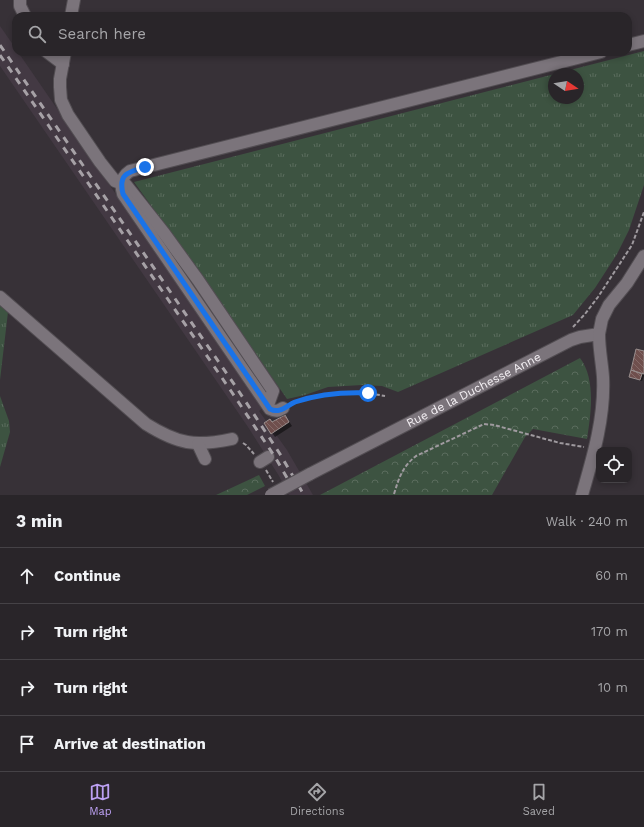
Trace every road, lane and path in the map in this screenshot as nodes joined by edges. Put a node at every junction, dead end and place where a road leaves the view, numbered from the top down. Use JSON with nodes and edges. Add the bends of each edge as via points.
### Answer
{"nodes":[{"id":1,"x":20,"y":0,"type":"edge"},
{"id":2,"x":74,"y":0,"type":"edge"},
{"id":3,"x":23,"y":12,"type":"edge"},
{"id":4,"x":72,"y":12,"type":"edge"},
{"id":5,"x":644,"y":41,"type":"edge"},
{"id":6,"x":632,"y":44,"type":"edge"},
{"id":7,"x":585,"y":56,"type":"edge"},
{"id":8,"x":64,"y":58,"type":"edge"},
{"id":9,"x":121,"y":184,"type":"junction"},
{"id":10,"x":644,"y":212,"type":"edge"},
{"id":11,"x":644,"y":256,"type":"edge"},
{"id":12,"x":0,"y":296,"type":"edge"},
{"id":13,"x":569,"y":331,"type":"dead end"},
{"id":14,"x":599,"y":334,"type":"junction"},
{"id":15,"x":385,"y":396,"type":"dead end"},
{"id":16,"x":284,"y":408,"type":"joint"},
{"id":17,"x":232,"y":439,"type":"dead end"},
{"id":18,"x":198,"y":444,"type":"junction"},
{"id":19,"x":595,"y":447,"type":"junction"},
{"id":20,"x":205,"y":459,"type":"dead end"},
{"id":21,"x":394,"y":494,"type":"dead end"},
{"id":22,"x":271,"y":495,"type":"edge"},
{"id":23,"x":582,"y":495,"type":"edge"}],
"edges":[{"from":1,"to":3,"type":"street"},
{"from":2,"to":4,"type":"street"},
{"from":5,"to":6,"type":"street"},
{"from":7,"to":9,"type":"street","via":[[130,171],[125,174]]},
{"from":8,"to":9,"type":"street","via":[[60,87],[64,107],[100,162]]},
{"from":9,"to":16,"type":"street","via":[[123,194],[270,409],[279,411]]},
{"from":10,"to":13,"type":"path","via":[[632,245],[594,303]]},
{"from":11,"to":14,"type":"street","via":[[609,305],[602,319]]},
{"from":12,"to":18,"type":"street","via":[[146,424],[176,440]]},
{"from":14,"to":19,"type":"street","via":[[603,377]]},
{"from":14,"to":22,"type":"street","name":"Rue de la Duchesse Anne","bridge":true,"via":[[580,337],[551,350]]},
{"from":15,"to":16,"type":"path","via":[[357,392],[323,395]]},
{"from":17,"to":18,"type":"street"},
{"from":18,"to":20,"type":"street"},
{"from":19,"to":21,"type":"path","via":[[560,443],[484,424],[408,462]]},
{"from":19,"to":23,"type":"street"}]}
